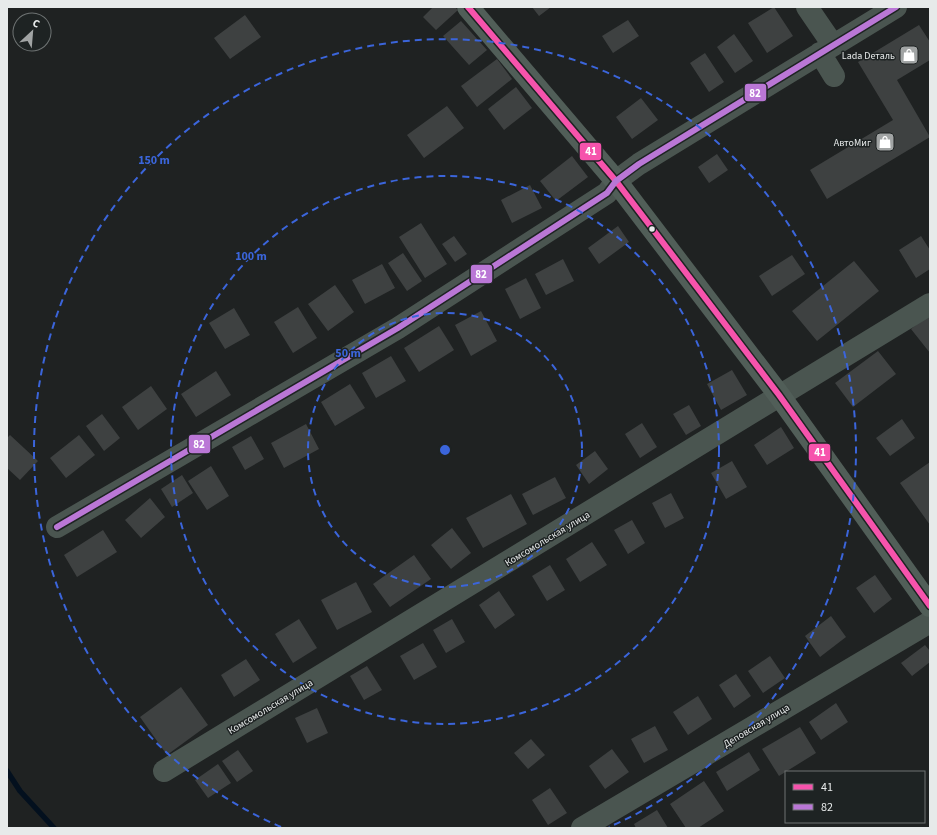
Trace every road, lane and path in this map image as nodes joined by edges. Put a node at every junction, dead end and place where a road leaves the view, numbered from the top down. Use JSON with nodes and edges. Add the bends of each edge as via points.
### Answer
{"nodes":[{"id":1,"x":468,"y":7,"type":"edge"},
{"id":2,"x":808,"y":7,"type":"edge"},
{"id":3,"x":896,"y":7,"type":"edge"},
{"id":4,"x":827,"y":49,"type":"junction"},
{"id":5,"x":834,"y":76,"type":"dead end"},
{"id":6,"x":616,"y":182,"type":"junction"},
{"id":7,"x":930,"y":304,"type":"edge"},
{"id":8,"x":779,"y":395,"type":"junction"},
{"id":9,"x":57,"y":527,"type":"dead end"},
{"id":10,"x":930,"y":606,"type":"edge"},
{"id":11,"x":930,"y":622,"type":"edge"},
{"id":12,"x":164,"y":771,"type":"dead end"},
{"id":13,"x":582,"y":828,"type":"edge"}],
"edges":[{"from":1,"to":6,"type":"main road"},
{"from":2,"to":4,"type":"street"},
{"from":3,"to":4,"type":"street"},
{"from":4,"to":5,"type":"street"},
{"from":4,"to":6,"type":"street","via":[[639,164]]},
{"from":6,"to":8,"type":"main road"},
{"from":6,"to":9,"type":"street","via":[[607,193],[398,328]]},
{"from":7,"to":8,"type":"street","name":"Комсомольская улица"},
{"from":8,"to":10,"type":"main road"},
{"from":8,"to":12,"type":"street","name":"Комсомольская улица"},
{"from":11,"to":13,"type":"street","name":"Деповская улица"}]}
